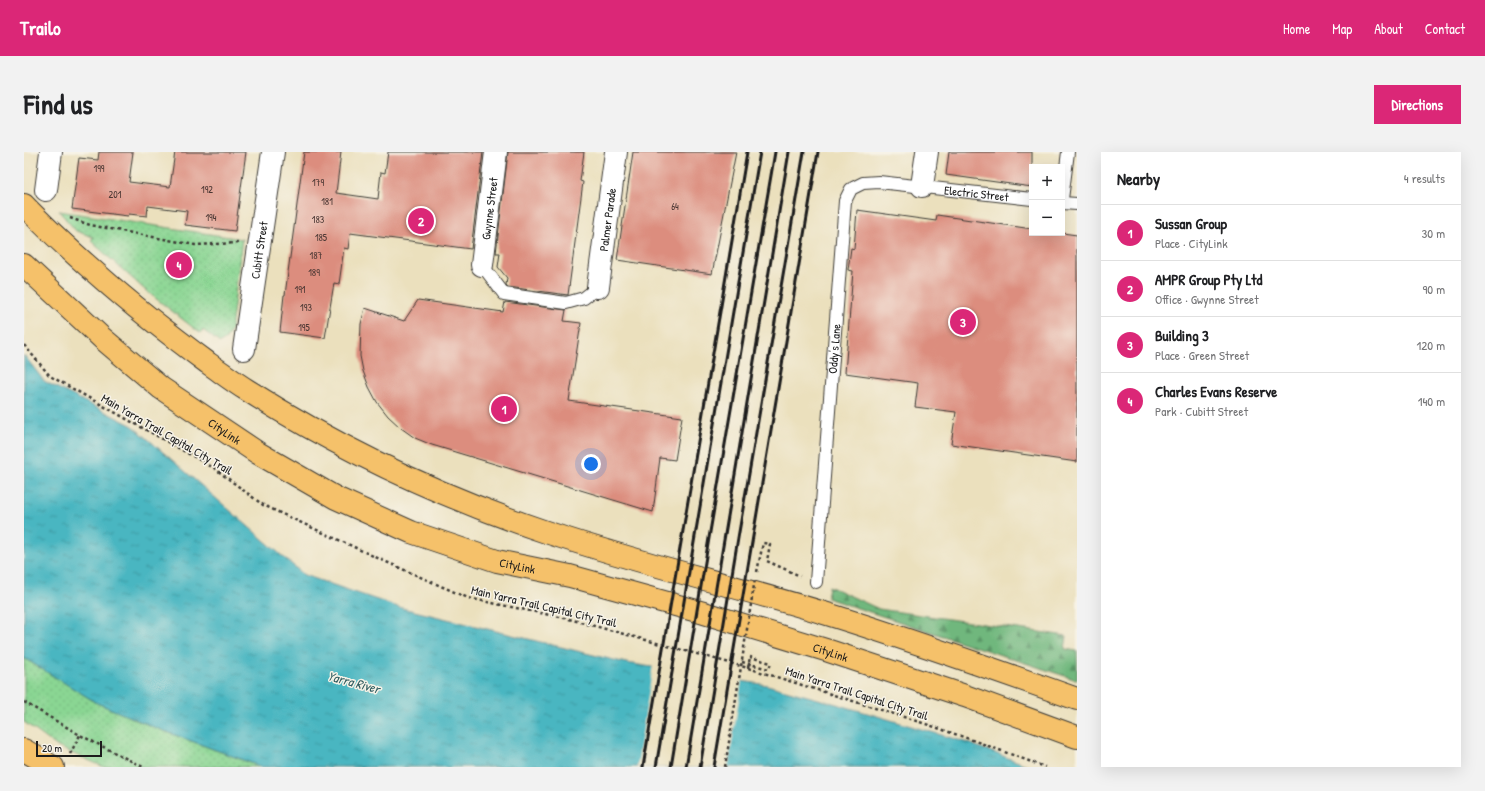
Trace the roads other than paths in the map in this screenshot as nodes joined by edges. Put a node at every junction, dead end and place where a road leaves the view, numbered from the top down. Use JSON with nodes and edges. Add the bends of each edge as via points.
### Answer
{"nodes":[{"id":1,"x":51,"y":152,"type":"edge"},
{"id":2,"x":273,"y":152,"type":"edge"},
{"id":3,"x":496,"y":152,"type":"edge"},
{"id":4,"x":616,"y":152,"type":"edge"},
{"id":5,"x":927,"y":152,"type":"edge"},
{"id":6,"x":1068,"y":152,"type":"edge"},
{"id":7,"x":1065,"y":176,"type":"edge"},
{"id":8,"x":922,"y":186,"type":"junction"},
{"id":9,"x":46,"y":190,"type":"dead end"},
{"id":10,"x":1029,"y":199,"type":"edge"},
{"id":11,"x":1065,"y":203,"type":"edge"},
{"id":12,"x":1077,"y":204,"type":"edge"},
{"id":13,"x":24,"y":205,"type":"edge"},
{"id":14,"x":24,"y":265,"type":"edge"},
{"id":15,"x":482,"y":265,"type":"joint"},
{"id":16,"x":598,"y":287,"type":"joint"},
{"id":17,"x":244,"y":349,"type":"dead end"},
{"id":18,"x":816,"y":582,"type":"road end"},
{"id":19,"x":1077,"y":699,"type":"edge"},
{"id":20,"x":1077,"y":737,"type":"edge"},
{"id":21,"x":24,"y":750,"type":"edge"},
{"id":22,"x":60,"y":764,"type":"edge"}],
"edges":[{"from":1,"to":9,"type":"street"},
{"from":2,"to":17,"type":"street","name":"Cubitt Street"},
{"from":3,"to":15,"type":"street","name":"Gwynne Street"},
{"from":4,"to":16,"type":"street","name":"Palmer Parade"},
{"from":5,"to":8,"type":"street"},
{"from":6,"to":7,"type":"lane"},
{"from":8,"to":10,"type":"lane","name":"Electric Street"},
{"from":8,"to":18,"type":"lane","name":"Oddy's Lane","via":[[863,183],[851,188],[845,201]]},
{"from":11,"to":12,"type":"lane"},
{"from":13,"to":19,"type":"main road","via":[[127,301],[187,347],[244,389],[364,456],[422,483],[545,532],[827,614]]},
{"from":14,"to":20,"type":"main road","name":"CityLink","via":[[102,338],[161,388],[258,453],[336,498],[411,532],[497,561],[570,576],[829,651],[965,696]]},
{"from":15,"to":16,"type":"lane","via":[[504,294],[566,303],[584,298]]},
{"from":21,"to":22,"type":"main road"}]}
